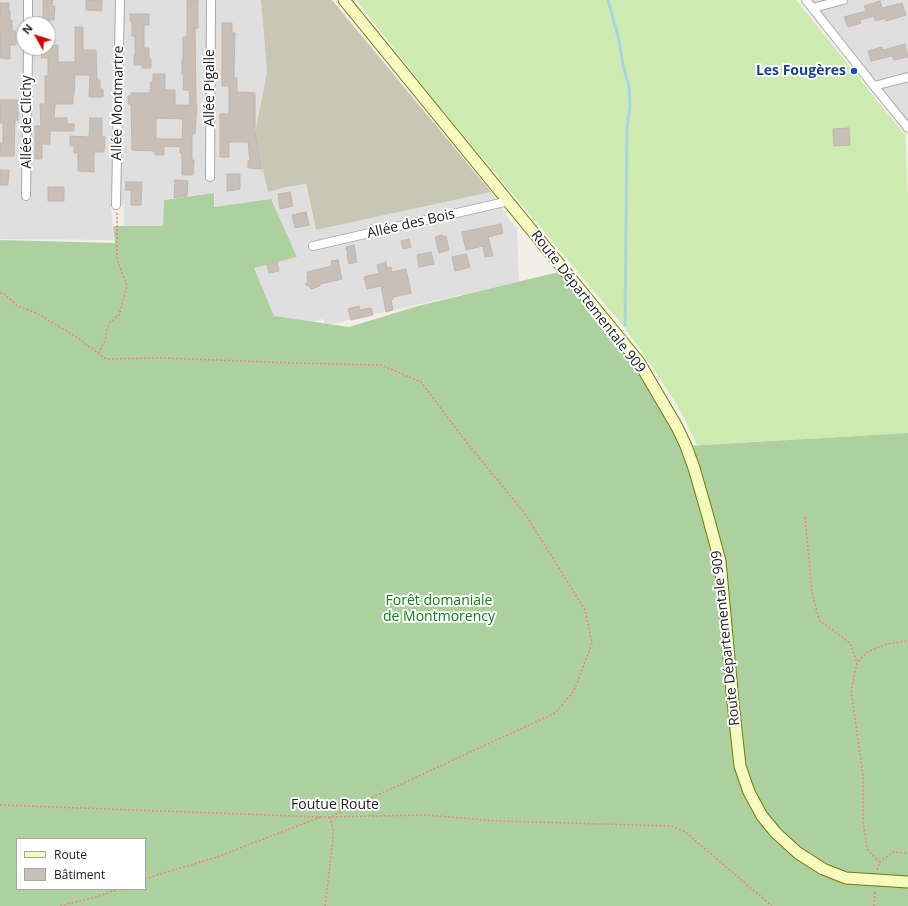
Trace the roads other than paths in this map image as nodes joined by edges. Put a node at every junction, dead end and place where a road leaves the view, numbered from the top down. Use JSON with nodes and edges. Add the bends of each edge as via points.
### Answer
{"nodes":[{"id":1,"x":28,"y":0,"type":"edge"},
{"id":2,"x":120,"y":0,"type":"edge"},
{"id":3,"x":211,"y":0,"type":"edge"},
{"id":4,"x":344,"y":0,"type":"edge"},
{"id":5,"x":806,"y":0,"type":"edge"},
{"id":6,"x":843,"y":0,"type":"edge"},
{"id":7,"x":813,"y":8,"type":"junction"},
{"id":8,"x":28,"y":16,"type":"edge"},
{"id":9,"x":28,"y":56,"type":"edge"},
{"id":10,"x":908,"y":77,"type":"edge"},
{"id":11,"x":874,"y":86,"type":"junction"},
{"id":12,"x":908,"y":128,"type":"edge"},
{"id":13,"x":210,"y":177,"type":"dead end"},
{"id":14,"x":26,"y":196,"type":"dead end"},
{"id":15,"x":509,"y":201,"type":"junction"},
{"id":16,"x":116,"y":205,"type":"road end"},
{"id":17,"x":313,"y":246,"type":"dead end"},
{"id":18,"x":908,"y":882,"type":"edge"}],
"edges":[{"from":1,"to":8,"type":"street"},
{"from":2,"to":16,"type":"street","name":"Allée Montmartre"},
{"from":3,"to":13,"type":"street","name":"Allée Pigalle"},
{"from":4,"to":15,"type":"main road","name":"Route Départementale 909"},
{"from":5,"to":7,"type":"street"},
{"from":6,"to":7,"type":"street"},
{"from":7,"to":11,"type":"street"},
{"from":9,"to":14,"type":"street","name":"Allée de Clichy"},
{"from":10,"to":11,"type":"street"},
{"from":11,"to":12,"type":"street"},
{"from":15,"to":17,"type":"street","name":"Allée des Bois"},
{"from":15,"to":18,"type":"main road","name":"Route Départementale 909","via":[[639,362],[686,446],[720,561],[740,766],[749,792],[762,816],[798,853],[823,869],[846,878]]}]}
